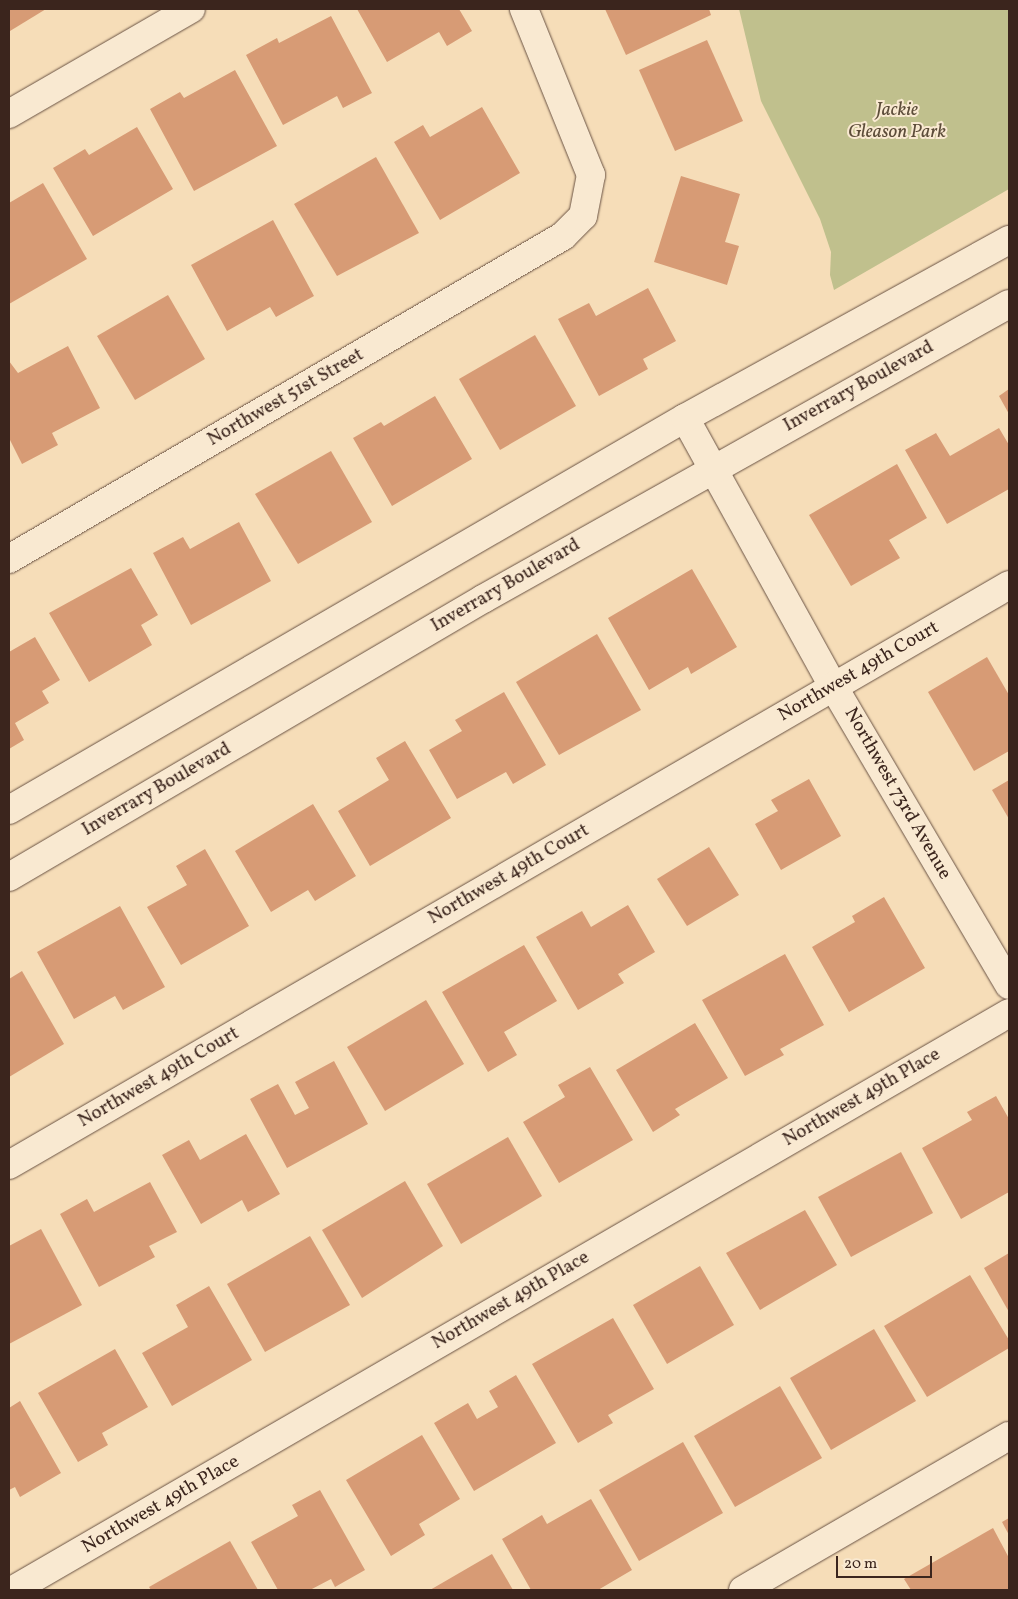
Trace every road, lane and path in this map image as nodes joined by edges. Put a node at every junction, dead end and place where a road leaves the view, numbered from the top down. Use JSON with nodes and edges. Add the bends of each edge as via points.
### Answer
{"nodes":[{"id":1,"x":191,"y":9,"type":"edge"},
{"id":2,"x":524,"y":9,"type":"edge"},
{"id":3,"x":9,"y":114,"type":"edge"},
{"id":4,"x":1009,"y":240,"type":"edge"},
{"id":5,"x":1009,"y":304,"type":"edge"},
{"id":6,"x":685,"y":418,"type":"junction"},
{"id":7,"x":712,"y":468,"type":"junction"},
{"id":8,"x":9,"y":559,"type":"edge"},
{"id":9,"x":1009,"y":585,"type":"edge"},
{"id":10,"x":833,"y":686,"type":"junction"},
{"id":11,"x":9,"y":810,"type":"edge"},
{"id":12,"x":9,"y":877,"type":"edge"},
{"id":13,"x":1009,"y":985,"type":"edge"},
{"id":14,"x":1009,"y":1013,"type":"edge"},
{"id":15,"x":9,"y":1165,"type":"edge"},
{"id":16,"x":1009,"y":1436,"type":"edge"},
{"id":17,"x":13,"y":1590,"type":"edge"},
{"id":18,"x":743,"y":1590,"type":"edge"}],
"edges":[{"from":1,"to":3,"type":"street"},
{"from":2,"to":8,"type":"street","name":"Northwest 51st Street","via":[[591,175],[583,216],[563,236]]},
{"from":4,"to":6,"type":"street"},
{"from":5,"to":7,"type":"street","name":"Inverrary Boulevard"},
{"from":6,"to":7,"type":"street","name":"Northwest 73rd Avenue"},
{"from":6,"to":11,"type":"street"},
{"from":7,"to":10,"type":"street","name":"Northwest 73rd Avenue"},
{"from":7,"to":12,"type":"street","name":"Inverrary Boulevard"},
{"from":9,"to":10,"type":"street","name":"Northwest 49th Court"},
{"from":10,"to":13,"type":"street","name":"Northwest 73rd Avenue"},
{"from":10,"to":15,"type":"street","name":"Northwest 49th Court"},
{"from":14,"to":17,"type":"street","name":"Northwest 49th Place"},
{"from":16,"to":18,"type":"street"}]}
